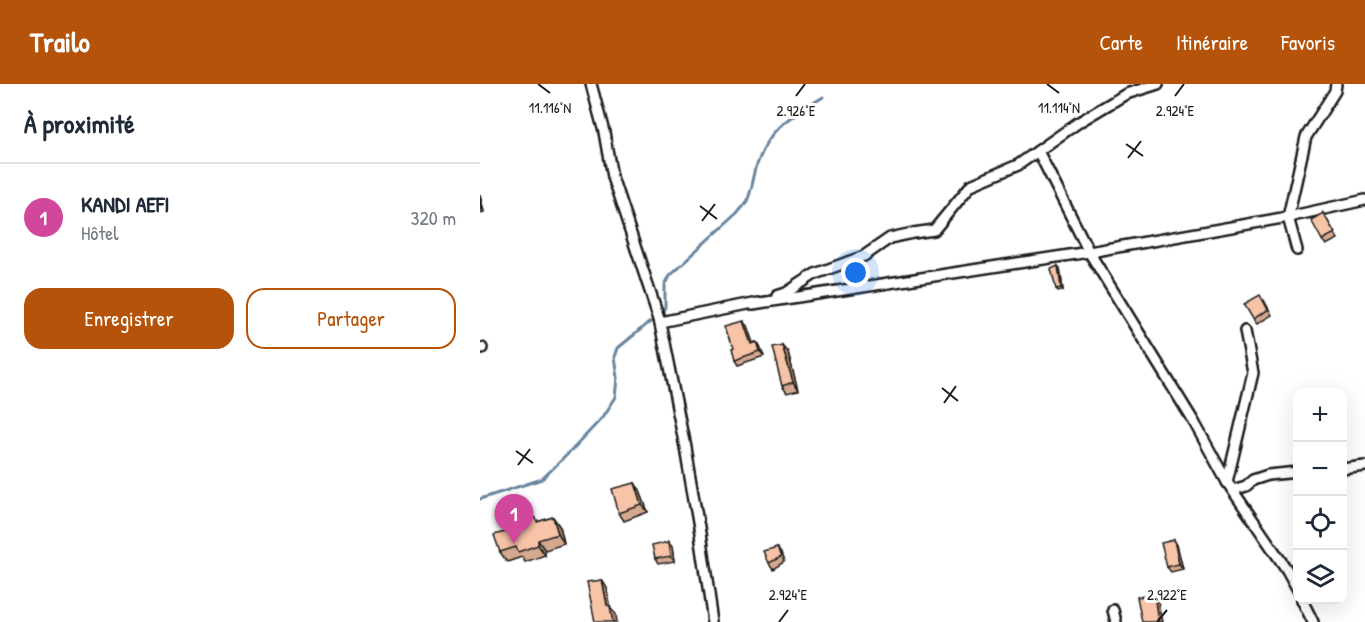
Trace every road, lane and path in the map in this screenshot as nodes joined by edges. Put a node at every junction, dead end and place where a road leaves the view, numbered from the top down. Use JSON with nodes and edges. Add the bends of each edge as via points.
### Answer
{"nodes":[{"id":1,"x":591,"y":84,"type":"edge"},
{"id":2,"x":1158,"y":84,"type":"edge"},
{"id":3,"x":1336,"y":84,"type":"edge"},
{"id":4,"x":1038,"y":151,"type":"junction"},
{"id":5,"x":1365,"y":200,"type":"edge"},
{"id":6,"x":1288,"y":217,"type":"junction"},
{"id":7,"x":1297,"y":250,"type":"dead end"},
{"id":8,"x":1089,"y":252,"type":"junction"},
{"id":9,"x":753,"y":304,"type":"junction"},
{"id":10,"x":660,"y":322,"type":"junction"},
{"id":11,"x":1245,"y":331,"type":"dead end"},
{"id":12,"x":1365,"y":466,"type":"edge"},
{"id":13,"x":1347,"y":468,"type":"edge"},
{"id":14,"x":1293,"y":472,"type":"edge"},
{"id":15,"x":1230,"y":486,"type":"junction"},
{"id":16,"x":1293,"y":581,"type":"edge"},
{"id":17,"x":1304,"y":604,"type":"edge"},
{"id":18,"x":1113,"y":610,"type":"dead end"},
{"id":19,"x":712,"y":622,"type":"edge"},
{"id":20,"x":1116,"y":622,"type":"edge"},
{"id":21,"x":1313,"y":622,"type":"edge"}],
"edges":[{"from":1,"to":10,"type":"street","via":[[612,177]]},
{"from":2,"to":4,"type":"street","via":[[1126,94]]},
{"from":3,"to":6,"type":"street","via":[[1306,137]]},
{"from":4,"to":8,"type":"street"},
{"from":4,"to":9,"type":"street","via":[[1018,165],[971,184],[934,230],[890,238],[864,256],[815,274],[786,293]]},
{"from":5,"to":6,"type":"street"},
{"from":6,"to":7,"type":"street"},
{"from":6,"to":8,"type":"street"},
{"from":8,"to":9,"type":"street"},
{"from":8,"to":15,"type":"street"},
{"from":9,"to":10,"type":"street"},
{"from":10,"to":19,"type":"street","via":[[685,447]]},
{"from":11,"to":15,"type":"street","via":[[1253,373]]},
{"from":12,"to":13,"type":"street"},
{"from":14,"to":15,"type":"street","via":[[1268,475],[1246,486]]},
{"from":15,"to":16,"type":"street"},
{"from":17,"to":21,"type":"street"},
{"from":18,"to":20,"type":"street"}]}
